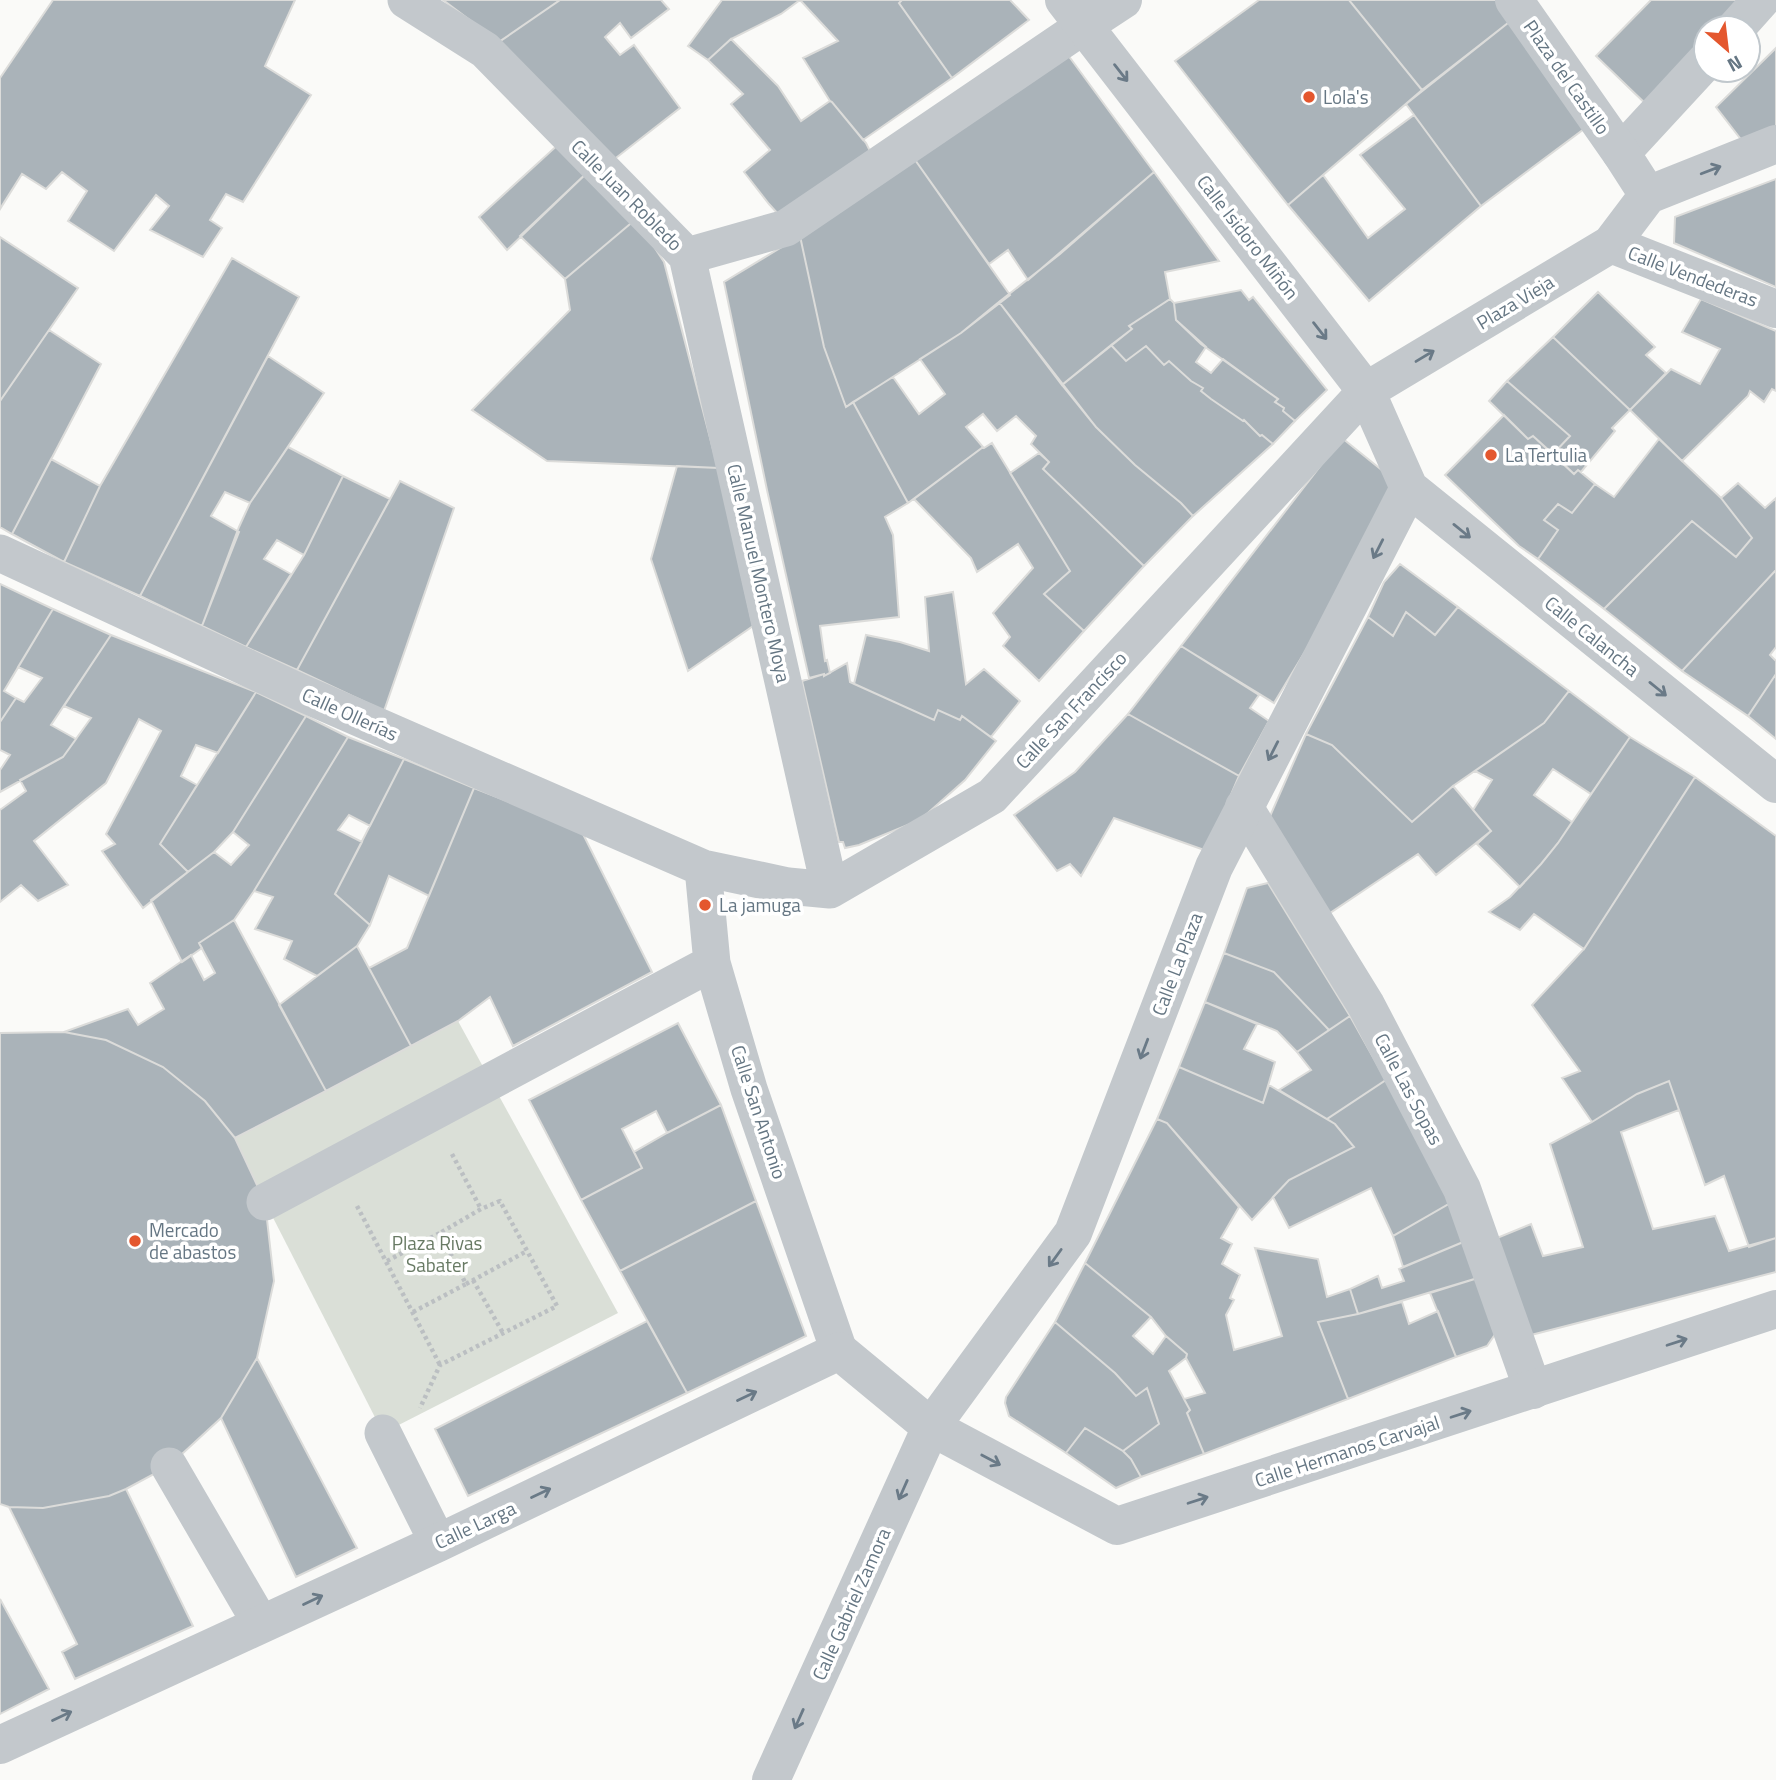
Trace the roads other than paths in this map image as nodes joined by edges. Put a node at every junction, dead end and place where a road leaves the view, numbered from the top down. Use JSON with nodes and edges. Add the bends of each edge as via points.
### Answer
{"nodes":[{"id":1,"x":406,"y":0,"type":"edge"},
{"id":2,"x":1123,"y":0,"type":"edge"},
{"id":3,"x":1514,"y":0,"type":"edge"},
{"id":4,"x":1761,"y":0,"type":"edge"},
{"id":5,"x":1074,"y":13,"type":"edge"},
{"id":6,"x":1748,"y":14,"type":"edge"},
{"id":7,"x":1692,"y":76,"type":"edge"},
{"id":8,"x":1776,"y":144,"type":"edge"},
{"id":9,"x":1621,"y":153,"type":"junction"},
{"id":10,"x":1648,"y":195,"type":"junction"},
{"id":11,"x":1611,"y":244,"type":"junction"},
{"id":12,"x":687,"y":256,"type":"junction"},
{"id":13,"x":1776,"y":309,"type":"edge"},
{"id":14,"x":1366,"y":391,"type":"junction"},
{"id":15,"x":1409,"y":488,"type":"junction"},
{"id":16,"x":0,"y":553,"type":"edge"},
{"id":17,"x":1776,"y":784,"type":"edge"},
{"id":18,"x":1244,"y":807,"type":"junction"},
{"id":19,"x":703,"y":868,"type":"junction"},
{"id":20,"x":830,"y":890,"type":"junction"},
{"id":21,"x":712,"y":963,"type":"junction"},
{"id":22,"x":265,"y":1202,"type":"dead end"},
{"id":23,"x":1776,"y":1309,"type":"edge"},
{"id":24,"x":839,"y":1351,"type":"junction"},
{"id":25,"x":1533,"y":1390,"type":"junction"},
{"id":26,"x":931,"y":1427,"type":"junction"},
{"id":27,"x":383,"y":1433,"type":"dead end"},
{"id":28,"x":169,"y":1466,"type":"dead end"},
{"id":29,"x":438,"y":1543,"type":"junction"},
{"id":30,"x":261,"y":1624,"type":"junction"},
{"id":31,"x":0,"y":1745,"type":"edge"},
{"id":32,"x":771,"y":1780,"type":"edge"}],
"edges":[{"from":1,"to":12,"type":"street","name":"Calle Juan Robledo","via":[[485,50]]},
{"from":2,"to":5,"type":"street"},
{"from":3,"to":9,"type":"street","name":"Plaza del Castillo"},
{"from":4,"to":6,"type":"street"},
{"from":5,"to":12,"type":"street","name":"Calle Juan Robledo","via":[[786,228]]},
{"from":5,"to":14,"type":"street","name":"Calle Isidoro Miñón","one_way":true},
{"from":7,"to":9,"type":"street"},
{"from":10,"to":8,"type":"street","one_way":true},
{"from":9,"to":10,"type":"street","name":"Plaza del Castillo"},
{"from":10,"to":11,"type":"street","name":"Plaza Vieja"},
{"from":11,"to":13,"type":"street","name":"Calle Vendederas"},
{"from":14,"to":11,"type":"street","name":"Plaza Vieja","one_way":true},
{"from":12,"to":20,"type":"street","name":"Calle Manuel Montero Moya"},
{"from":14,"to":15,"type":"street","name":"Calle Isidoro Miñón"},
{"from":14,"to":20,"type":"street","name":"Calle San Francisco","via":[[992,796]]},
{"from":15,"to":17,"type":"street","name":"Calle Calancha","one_way":true},
{"from":15,"to":18,"type":"street","name":"Calle La Plaza","one_way":true},
{"from":16,"to":19,"type":"street","name":"Calle Ollerías","via":[[304,694]]},
{"from":18,"to":25,"type":"street","name":"Calle Las Sopas","via":[[1366,1005],[1462,1189]]},
{"from":18,"to":26,"type":"street","name":"Calle La Plaza","one_way":true,"via":[[1214,867],[1073,1233]]},
{"from":19,"to":20,"type":"street"},
{"from":19,"to":21,"type":"street","name":"Calle San Antonio"},
{"from":21,"to":22,"type":"street"},
{"from":21,"to":24,"type":"street","name":"Calle San Antonio"},
{"from":25,"to":23,"type":"street","name":"Calle Hermanos Carvajal","one_way":true},
{"from":24,"to":26,"type":"street"},
{"from":29,"to":24,"type":"street","name":"Calle Larga","one_way":true},
{"from":26,"to":25,"type":"street","name":"Calle Hermanos Carvajal","one_way":true,"via":[[1117,1527]]},
{"from":26,"to":32,"type":"street","name":"Calle Gabriel Zamora","one_way":true},
{"from":27,"to":29,"type":"street"},
{"from":28,"to":30,"type":"street"},
{"from":30,"to":29,"type":"street","name":"Calle Larga","one_way":true},
{"from":31,"to":30,"type":"street","name":"Calle Larga","one_way":true}]}
